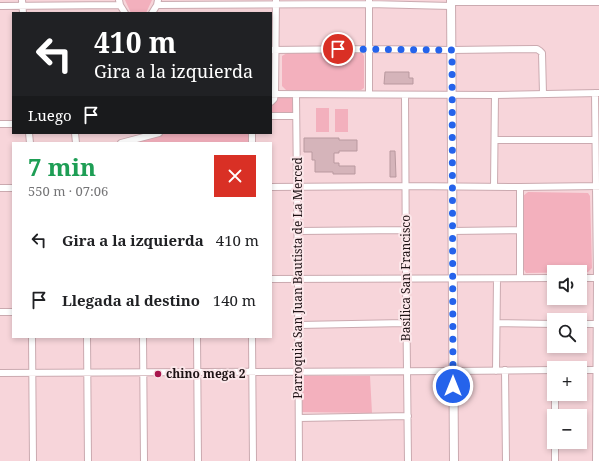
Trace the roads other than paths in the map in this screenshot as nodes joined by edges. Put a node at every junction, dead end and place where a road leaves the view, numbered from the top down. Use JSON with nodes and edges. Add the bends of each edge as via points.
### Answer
{"nodes":[{"id":1,"x":120,"y":2,"type":"edge"},
{"id":2,"x":158,"y":2,"type":"edge"},
{"id":3,"x":276,"y":2,"type":"edge"},
{"id":4,"x":369,"y":2,"type":"edge"},
{"id":5,"x":599,"y":2,"type":"edge"},
{"id":6,"x":22,"y":3,"type":"edge"},
{"id":7,"x":451,"y":3,"type":"edge"},
{"id":8,"x":0,"y":6,"type":"edge"},
{"id":9,"x":125,"y":12,"type":"edge"},
{"id":10,"x":153,"y":12,"type":"edge"},
{"id":11,"x":369,"y":49,"type":"junction"},
{"id":12,"x":273,"y":50,"type":"edge"},
{"id":13,"x":452,"y":50,"type":"junction"},
{"id":14,"x":597,"y":93,"type":"edge"},
{"id":15,"x":273,"y":94,"type":"edge"},
{"id":16,"x":296,"y":94,"type":"junction"},
{"id":17,"x":369,"y":94,"type":"junction"},
{"id":18,"x":543,"y":94,"type":"junction"},
{"id":19,"x":405,"y":95,"type":"junction"},
{"id":20,"x":451,"y":95,"type":"junction"},
{"id":21,"x":495,"y":95,"type":"junction"},
{"id":22,"x":272,"y":116,"type":"edge"},
{"id":23,"x":296,"y":116,"type":"junction"},
{"id":24,"x":0,"y":124,"type":"edge"},
{"id":25,"x":12,"y":124,"type":"edge"},
{"id":26,"x":146,"y":135,"type":"edge"},
{"id":27,"x":134,"y":136,"type":"edge"},
{"id":28,"x":495,"y":140,"type":"junction"},
{"id":29,"x":595,"y":140,"type":"junction"},
{"id":30,"x":123,"y":142,"type":"edge"},
{"id":31,"x":405,"y":186,"type":"junction"},
{"id":32,"x":597,"y":186,"type":"edge"},
{"id":33,"x":272,"y":187,"type":"edge"},
{"id":34,"x":297,"y":187,"type":"junction"},
{"id":35,"x":452,"y":187,"type":"junction"},
{"id":36,"x":494,"y":187,"type":"junction"},
{"id":37,"x":520,"y":187,"type":"junction"},
{"id":38,"x":0,"y":188,"type":"edge"},
{"id":39,"x":12,"y":188,"type":"edge"},
{"id":40,"x":406,"y":230,"type":"junction"},
{"id":41,"x":452,"y":230,"type":"junction"},
{"id":42,"x":520,"y":230,"type":"junction"},
{"id":43,"x":298,"y":231,"type":"junction"},
{"id":44,"x":497,"y":278,"type":"junction"},
{"id":45,"x":520,"y":278,"type":"junction"},
{"id":46,"x":547,"y":278,"type":"edge"},
{"id":47,"x":587,"y":278,"type":"edge"},
{"id":48,"x":598,"y":278,"type":"edge"},
{"id":49,"x":272,"y":279,"type":"edge"},
{"id":50,"x":406,"y":279,"type":"junction"},
{"id":51,"x":452,"y":279,"type":"junction"},
{"id":52,"x":298,"y":280,"type":"junction"},
{"id":53,"x":0,"y":312,"type":"edge"},
{"id":54,"x":12,"y":312,"type":"edge"},
{"id":55,"x":406,"y":323,"type":"junction"},
{"id":56,"x":497,"y":323,"type":"junction"},
{"id":57,"x":298,"y":324,"type":"junction"},
{"id":58,"x":547,"y":324,"type":"edge"},
{"id":59,"x":587,"y":324,"type":"edge"},
{"id":60,"x":597,"y":324,"type":"junction"},
{"id":61,"x":32,"y":338,"type":"edge"},
{"id":62,"x":87,"y":338,"type":"edge"},
{"id":63,"x":143,"y":338,"type":"edge"},
{"id":64,"x":197,"y":338,"type":"edge"},
{"id":65,"x":252,"y":338,"type":"edge"},
{"id":66,"x":505,"y":370,"type":"junction"},
{"id":67,"x":547,"y":370,"type":"edge"},
{"id":68,"x":587,"y":370,"type":"edge"},
{"id":69,"x":598,"y":370,"type":"edge"},
{"id":70,"x":453,"y":371,"type":"junction"},
{"id":71,"x":496,"y":371,"type":"junction"},
{"id":72,"x":32,"y":372,"type":"junction"},
{"id":73,"x":88,"y":372,"type":"junction"},
{"id":74,"x":143,"y":372,"type":"junction"},
{"id":75,"x":198,"y":372,"type":"junction"},
{"id":76,"x":252,"y":372,"type":"junction"},
{"id":77,"x":298,"y":372,"type":"junction"},
{"id":78,"x":407,"y":372,"type":"junction"},
{"id":79,"x":0,"y":373,"type":"edge"},
{"id":80,"x":408,"y":416,"type":"junction"},
{"id":81,"x":299,"y":418,"type":"junction"},
{"id":82,"x":555,"y":449,"type":"edge"},
{"id":83,"x":33,"y":461,"type":"edge"},
{"id":84,"x":88,"y":461,"type":"edge"},
{"id":85,"x":144,"y":461,"type":"edge"},
{"id":86,"x":198,"y":461,"type":"edge"},
{"id":87,"x":253,"y":461,"type":"edge"},
{"id":88,"x":299,"y":461,"type":"edge"},
{"id":89,"x":408,"y":461,"type":"edge"},
{"id":90,"x":454,"y":461,"type":"edge"},
{"id":91,"x":506,"y":461,"type":"edge"},
{"id":92,"x":555,"y":461,"type":"edge"},
{"id":93,"x":596,"y":461,"type":"edge"}],
"edges":[{"from":1,"to":6,"type":"street"},
{"from":1,"to":9,"type":"street"},
{"from":2,"to":3,"type":"street"},
{"from":2,"to":10,"type":"street"},
{"from":3,"to":4,"type":"street"},
{"from":3,"to":12,"type":"street"},
{"from":4,"to":7,"type":"street"},
{"from":4,"to":11,"type":"street"},
{"from":5,"to":7,"type":"street"},
{"from":6,"to":8,"type":"street"},
{"from":7,"to":13,"type":"main road"},
{"from":11,"to":12,"type":"street"},
{"from":11,"to":13,"type":"street"},
{"from":11,"to":17,"type":"street"},
{"from":12,"to":15,"type":"street"},
{"from":13,"to":18,"type":"street","via":[[537,49],[542,53]]},
{"from":13,"to":20,"type":"main road"},
{"from":14,"to":18,"type":"street"},
{"from":14,"to":29,"type":"street"},
{"from":15,"to":16,"type":"street"},
{"from":16,"to":17,"type":"street"},
{"from":16,"to":23,"type":"street","name":"Parroquia San Juan Bautista de La Merced"},
{"from":17,"to":19,"type":"street"},
{"from":18,"to":21,"type":"street"},
{"from":19,"to":20,"type":"street"},
{"from":19,"to":31,"type":"street","name":"Basílica San Francisco"},
{"from":20,"to":21,"type":"street"},
{"from":20,"to":35,"type":"main road"},
{"from":21,"to":28,"type":"street"},
{"from":22,"to":23,"type":"street"},
{"from":23,"to":34,"type":"street","name":"Parroquia San Juan Bautista de La Merced"},
{"from":24,"to":25,"type":"street"},
{"from":26,"to":27,"type":"street"},
{"from":27,"to":30,"type":"street"},
{"from":28,"to":29,"type":"street"},
{"from":28,"to":36,"type":"street"},
{"from":29,"to":32,"type":"street"},
{"from":31,"to":34,"type":"street"},
{"from":31,"to":35,"type":"street"},
{"from":31,"to":40,"type":"street","name":"Basílica San Francisco"},
{"from":32,"to":37,"type":"street"},
{"from":32,"to":48,"type":"street"},
{"from":33,"to":34,"type":"street"},
{"from":34,"to":43,"type":"street","name":"Parroquia San Juan Bautista de La Merced"},
{"from":35,"to":36,"type":"street"},
{"from":35,"to":41,"type":"main road"},
{"from":36,"to":37,"type":"street"},
{"from":37,"to":42,"type":"street"},
{"from":38,"to":39,"type":"street"},
{"from":40,"to":43,"type":"street"},
{"from":40,"to":50,"type":"street","name":"Basílica San Francisco"},
{"from":41,"to":42,"type":"street"},
{"from":41,"to":51,"type":"main road"},
{"from":42,"to":45,"type":"street"},
{"from":43,"to":52,"type":"street","name":"Parroquia San Juan Bautista de La Merced"},
{"from":44,"to":45,"type":"street"},
{"from":44,"to":51,"type":"street"},
{"from":44,"to":56,"type":"street"},
{"from":45,"to":46,"type":"street"},
{"from":47,"to":48,"type":"street"},
{"from":48,"to":60,"type":"street"},
{"from":49,"to":52,"type":"street"},
{"from":50,"to":51,"type":"street"},
{"from":50,"to":52,"type":"street"},
{"from":50,"to":55,"type":"street","name":"Basílica San Francisco"},
{"from":51,"to":70,"type":"main road"},
{"from":52,"to":57,"type":"street","name":"Parroquia San Juan Bautista de La Merced"},
{"from":53,"to":54,"type":"street"},
{"from":55,"to":57,"type":"street"},
{"from":55,"to":78,"type":"street","name":"Basílica San Francisco"},
{"from":56,"to":58,"type":"street"},
{"from":56,"to":71,"type":"street"},
{"from":57,"to":77,"type":"street","name":"Parroquia San Juan Bautista de La Merced"},
{"from":59,"to":60,"type":"street"},
{"from":60,"to":69,"type":"street"},
{"from":61,"to":72,"type":"street"},
{"from":62,"to":73,"type":"street"},
{"from":63,"to":74,"type":"street"},
{"from":64,"to":75,"type":"street"},
{"from":65,"to":76,"type":"street"},
{"from":66,"to":67,"type":"street"},
{"from":66,"to":71,"type":"street"},
{"from":66,"to":91,"type":"street"},
{"from":68,"to":69,"type":"street"},
{"from":69,"to":93,"type":"street"},
{"from":70,"to":71,"type":"street"},
{"from":70,"to":78,"type":"street"},
{"from":70,"to":90,"type":"main road"},
{"from":72,"to":73,"type":"street"},
{"from":72,"to":79,"type":"street"},
{"from":72,"to":83,"type":"street"},
{"from":73,"to":74,"type":"street"},
{"from":73,"to":84,"type":"street"},
{"from":74,"to":75,"type":"street"},
{"from":74,"to":85,"type":"street"},
{"from":75,"to":76,"type":"street"},
{"from":75,"to":86,"type":"street"},
{"from":76,"to":77,"type":"street"},
{"from":76,"to":87,"type":"street"},
{"from":77,"to":78,"type":"street"},
{"from":77,"to":81,"type":"street","name":"Parroquia San Juan Bautista de La Merced"},
{"from":78,"to":80,"type":"street","name":"Basílica San Francisco"},
{"from":80,"to":81,"type":"street"},
{"from":80,"to":89,"type":"street","name":"Basílica San Francisco"},
{"from":81,"to":88,"type":"street","name":"Parroquia San Juan Bautista de La Merced"},
{"from":82,"to":92,"type":"street"}]}
